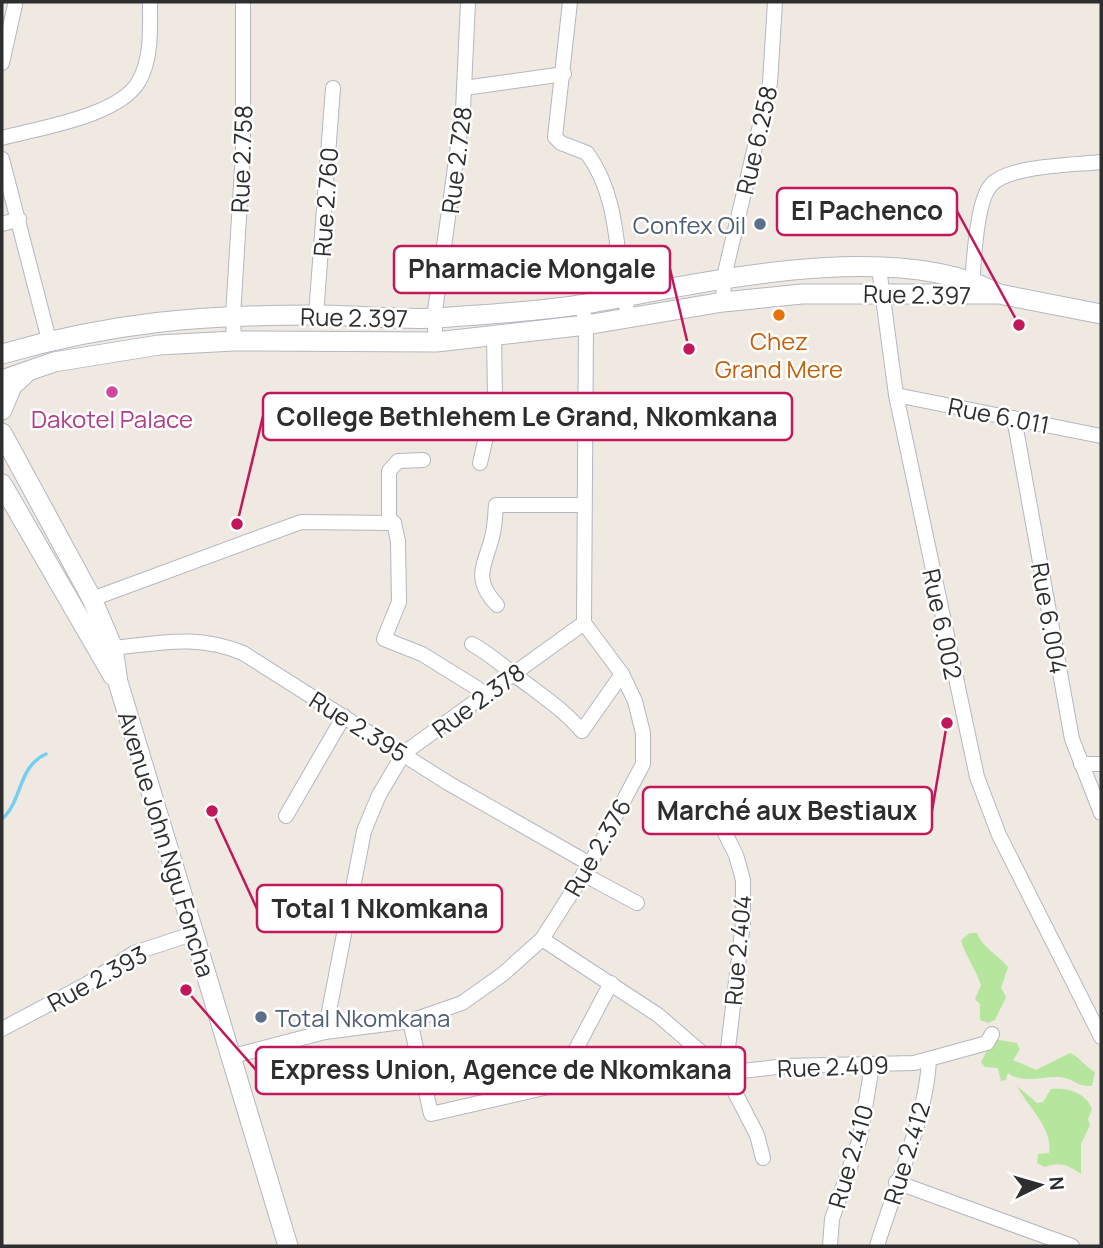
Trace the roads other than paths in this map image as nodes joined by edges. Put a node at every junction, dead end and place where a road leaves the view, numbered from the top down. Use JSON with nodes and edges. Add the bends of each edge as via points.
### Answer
{"nodes":[{"id":1,"x":150,"y":2,"type":"edge"},
{"id":2,"x":243,"y":2,"type":"edge"},
{"id":3,"x":468,"y":2,"type":"edge"},
{"id":4,"x":570,"y":2,"type":"edge"},
{"id":5,"x":775,"y":2,"type":"edge"},
{"id":6,"x":15,"y":5,"type":"dead end"},
{"id":7,"x":2,"y":63,"type":"edge"},
{"id":8,"x":564,"y":74,"type":"junction"},
{"id":9,"x":333,"y":88,"type":"dead end"},
{"id":10,"x":464,"y":88,"type":"junction"},
{"id":11,"x":2,"y":138,"type":"edge"},
{"id":12,"x":2,"y":159,"type":"edge"},
{"id":13,"x":1101,"y":162,"type":"edge"},
{"id":14,"x":19,"y":219,"type":"junction"},
{"id":15,"x":2,"y":224,"type":"edge"},
{"id":16,"x":879,"y":268,"type":"junction"},
{"id":17,"x":724,"y":277,"type":"junction"},
{"id":18,"x":972,"y":288,"type":"junction"},
{"id":19,"x":883,"y":292,"type":"junction"},
{"id":20,"x":623,"y":296,"type":"junction"},
{"id":21,"x":723,"y":302,"type":"junction"},
{"id":22,"x":582,"y":304,"type":"junction"},
{"id":23,"x":1101,"y":314,"type":"edge"},
{"id":24,"x":316,"y":315,"type":"junction"},
{"id":25,"x":233,"y":316,"type":"junction"},
{"id":26,"x":434,"y":318,"type":"junction"},
{"id":27,"x":629,"y":318,"type":"junction"},
{"id":28,"x":586,"y":325,"type":"junction"},
{"id":29,"x":494,"y":334,"type":"junction"},
{"id":30,"x":49,"y":340,"type":"junction"},
{"id":31,"x":234,"y":341,"type":"junction"},
{"id":32,"x":436,"y":342,"type":"junction"},
{"id":33,"x":2,"y":354,"type":"edge"},
{"id":34,"x":32,"y":369,"type":"junction"},
{"id":35,"x":2,"y":380,"type":"edge"},
{"id":36,"x":896,"y":394,"type":"junction"},
{"id":37,"x":2,"y":410,"type":"edge"},
{"id":38,"x":1014,"y":418,"type":"junction"},
{"id":39,"x":2,"y":433,"type":"edge"},
{"id":40,"x":1101,"y":436,"type":"edge"},
{"id":41,"x":423,"y":460,"type":"dead end"},
{"id":42,"x":480,"y":463,"type":"dead end"},
{"id":43,"x":2,"y":484,"type":"edge"},
{"id":44,"x":584,"y":505,"type":"junction"},
{"id":45,"x":394,"y":523,"type":"junction"},
{"id":46,"x":92,"y":599,"type":"junction"},
{"id":47,"x":497,"y":605,"type":"dead end"},
{"id":48,"x":584,"y":623,"type":"junction"},
{"id":49,"x":472,"y":644,"type":"dead end"},
{"id":50,"x":113,"y":648,"type":"junction"},
{"id":51,"x":514,"y":674,"type":"junction"},
{"id":52,"x":622,"y":674,"type":"junction"},
{"id":53,"x":117,"y":682,"type":"junction"},
{"id":54,"x":484,"y":696,"type":"junction"},
{"id":55,"x":344,"y":716,"type":"junction"},
{"id":56,"x":404,"y":754,"type":"junction"},
{"id":57,"x":1080,"y":764,"type":"junction"},
{"id":58,"x":1101,"y":764,"type":"edge"},
{"id":59,"x":1101,"y":813,"type":"edge"},
{"id":60,"x":286,"y":816,"type":"dead end"},
{"id":61,"x":723,"y":831,"type":"dead end"},
{"id":62,"x":587,"y":869,"type":"junction"},
{"id":63,"x":637,"y":903,"type":"dead end"},
{"id":64,"x":195,"y":933,"type":"junction"},
{"id":65,"x":542,"y":939,"type":"junction"},
{"id":66,"x":611,"y":983,"type":"junction"},
{"id":67,"x":410,"y":1021,"type":"junction"},
{"id":68,"x":2,"y":1029,"type":"edge"},
{"id":69,"x":325,"y":1032,"type":"junction"},
{"id":70,"x":992,"y":1034,"type":"dead end"},
{"id":71,"x":1101,"y":1037,"type":"edge"},
{"id":72,"x":233,"y":1056,"type":"junction"},
{"id":73,"x":929,"y":1059,"type":"junction"},
{"id":74,"x":872,"y":1066,"type":"junction"},
{"id":75,"x":724,"y":1073,"type":"junction"},
{"id":76,"x":763,"y":1158,"type":"dead end"},
{"id":77,"x":896,"y":1182,"type":"junction"},
{"id":78,"x":288,"y":1246,"type":"edge"},
{"id":79,"x":830,"y":1246,"type":"edge"},
{"id":80,"x":877,"y":1246,"type":"edge"},
{"id":81,"x":1072,"y":1246,"type":"edge"}],
"edges":[{"from":1,"to":11,"type":"street","via":[[148,55],[131,93],[105,108]]},
{"from":2,"to":25,"type":"street","name":"Rue 2.758","via":[[243,152]]},
{"from":3,"to":10,"type":"street","name":"Rue 2.728"},
{"from":4,"to":8,"type":"street"},
{"from":5,"to":17,"type":"street","name":"Rue 6.258","via":[[770,83]]},
{"from":6,"to":7,"type":"street"},
{"from":8,"to":10,"type":"street"},
{"from":8,"to":20,"type":"street","via":[[555,137],[587,153],[598,173],[616,225]]},
{"from":9,"to":24,"type":"street","name":"Rue 2.760"},
{"from":10,"to":26,"type":"street","name":"Rue 2.728"},
{"from":12,"to":14,"type":"street"},
{"from":13,"to":18,"type":"street","via":[[1031,170],[993,182],[981,212]]},
{"from":14,"to":15,"type":"street"},
{"from":14,"to":30,"type":"street"},
{"from":16,"to":17,"type":"main road","name":"Rue 2.397"},
{"from":16,"to":18,"type":"main road","name":"Rue 2.397"},
{"from":16,"to":19,"type":"street","name":"Rue 6.002"},
{"from":17,"to":20,"type":"main road","name":"Rue 2.397"},
{"from":17,"to":21,"type":"street","name":"Rue 6.258"},
{"from":18,"to":19,"type":"main road","name":"Rue 2.397"},
{"from":18,"to":23,"type":"main road","name":"Rue 2.397"},
{"from":19,"to":21,"type":"main road","name":"Rue 2.397"},
{"from":19,"to":36,"type":"street","name":"Rue 6.002"},
{"from":20,"to":22,"type":"main road","name":"Rue 2.397"},
{"from":20,"to":27,"type":"street"},
{"from":21,"to":27,"type":"main road","name":"Rue 2.397"},
{"from":22,"to":26,"type":"main road","name":"Rue 2.397"},
{"from":22,"to":28,"type":"street"},
{"from":24,"to":25,"type":"main road","name":"Rue 2.397"},
{"from":24,"to":26,"type":"main road","name":"Rue 2.397"},
{"from":25,"to":30,"type":"main road","name":"Rue 2.397","via":[[149,321]]},
{"from":25,"to":31,"type":"street","name":"Rue 2.758"},
{"from":26,"to":32,"type":"street","name":"Rue 2.728"},
{"from":27,"to":28,"type":"main road","name":"Rue 2.397"},
{"from":28,"to":29,"type":"main road","name":"Rue 2.397"},
{"from":28,"to":44,"type":"street"},
{"from":29,"to":32,"type":"main road","name":"Rue 2.397"},
{"from":29,"to":42,"type":"street","via":[[495,398]]},
{"from":30,"to":33,"type":"main road","name":"Rue 2.397"},
{"from":31,"to":32,"type":"main road","name":"Rue 2.397"},
{"from":31,"to":34,"type":"main road","name":"Rue 2.397","via":[[106,351]]},
{"from":34,"to":35,"type":"main road","name":"Rue 2.397"},
{"from":34,"to":37,"type":"main road","via":[[12,386]]},
{"from":36,"to":38,"type":"street","name":"Rue 6.011"},
{"from":36,"to":71,"type":"street","name":"Rue 6.002","via":[[983,798]]},
{"from":38,"to":40,"type":"street","name":"Rue 6.011"},
{"from":38,"to":57,"type":"street","name":"Rue 6.004"},
{"from":39,"to":46,"type":"main road","name":"Avenue John Ngu Foncha"},
{"from":41,"to":45,"type":"street","via":[[398,461],[389,471],[389,518]]},
{"from":43,"to":53,"type":"main road","name":"Avenue John Ngu Foncha"},
{"from":44,"to":47,"type":"street","via":[[496,505],[483,575],[486,593]]},
{"from":44,"to":48,"type":"street"},
{"from":45,"to":46,"type":"street","via":[[301,522]]},
{"from":45,"to":54,"type":"street","via":[[399,603],[384,639],[422,654]]},
{"from":46,"to":50,"type":"main road","name":"Avenue John Ngu Foncha"},
{"from":48,"to":51,"type":"street","name":"Rue 2.378"},
{"from":48,"to":52,"type":"street","name":"Rue 2.376"},
{"from":49,"to":51,"type":"street"},
{"from":50,"to":53,"type":"main road","name":"Avenue John Ngu Foncha"},
{"from":50,"to":55,"type":"street","name":"Rue 2.395","via":[[215,642],[243,653]]},
{"from":51,"to":52,"type":"street","via":[[558,704],[582,731]]},
{"from":51,"to":54,"type":"street","name":"Rue 2.378"},
{"from":52,"to":62,"type":"street","name":"Rue 2.376","via":[[643,733],[643,764]]},
{"from":53,"to":64,"type":"main road","name":"Avenue John Ngu Foncha"},
{"from":54,"to":56,"type":"street","name":"Rue 2.378"},
{"from":55,"to":56,"type":"street","name":"Rue 2.395"},
{"from":55,"to":60,"type":"street"},
{"from":56,"to":62,"type":"street","name":"Rue 2.395"},
{"from":56,"to":69,"type":"street","name":"Rue 2.378","via":[[364,831]]},
{"from":57,"to":58,"type":"street"},
{"from":57,"to":59,"type":"street","name":"Rue 6.004"},
{"from":61,"to":75,"type":"street","name":"Rue 2.404","via":[[743,880],[743,923]]},
{"from":62,"to":63,"type":"street","name":"Rue 2.395"},
{"from":62,"to":65,"type":"street","name":"Rue 2.376"},
{"from":64,"to":68,"type":"street","name":"Rue 2.393","via":[[134,953],[88,984]]},
{"from":64,"to":72,"type":"main road","name":"Avenue John Ngu Foncha"},
{"from":65,"to":66,"type":"street"},
{"from":65,"to":67,"type":"street","name":"Rue 2.376","via":[[462,1003]]},
{"from":66,"to":67,"type":"street","via":[[557,1085],[431,1114]]},
{"from":66,"to":75,"type":"street","via":[[658,1015]]},
{"from":67,"to":69,"type":"street","name":"Rue 2.376"},
{"from":69,"to":72,"type":"street","name":"Rue 2.376"},
{"from":70,"to":73,"type":"street","name":"Rue 2.409","via":[[986,1044]]},
{"from":72,"to":78,"type":"main road","name":"Avenue John Ngu Foncha"},
{"from":73,"to":74,"type":"street","name":"Rue 2.409"},
{"from":73,"to":77,"type":"street","name":"Rue 2.412","via":[[922,1103]]},
{"from":74,"to":75,"type":"street","name":"Rue 2.409","via":[[785,1066]]},
{"from":74,"to":79,"type":"street","name":"Rue 2.410","via":[[860,1138],[832,1219]]},
{"from":75,"to":76,"type":"street","via":[[757,1135]]},
{"from":77,"to":80,"type":"street","name":"Rue 2.412"},
{"from":77,"to":81,"type":"street"}]}
